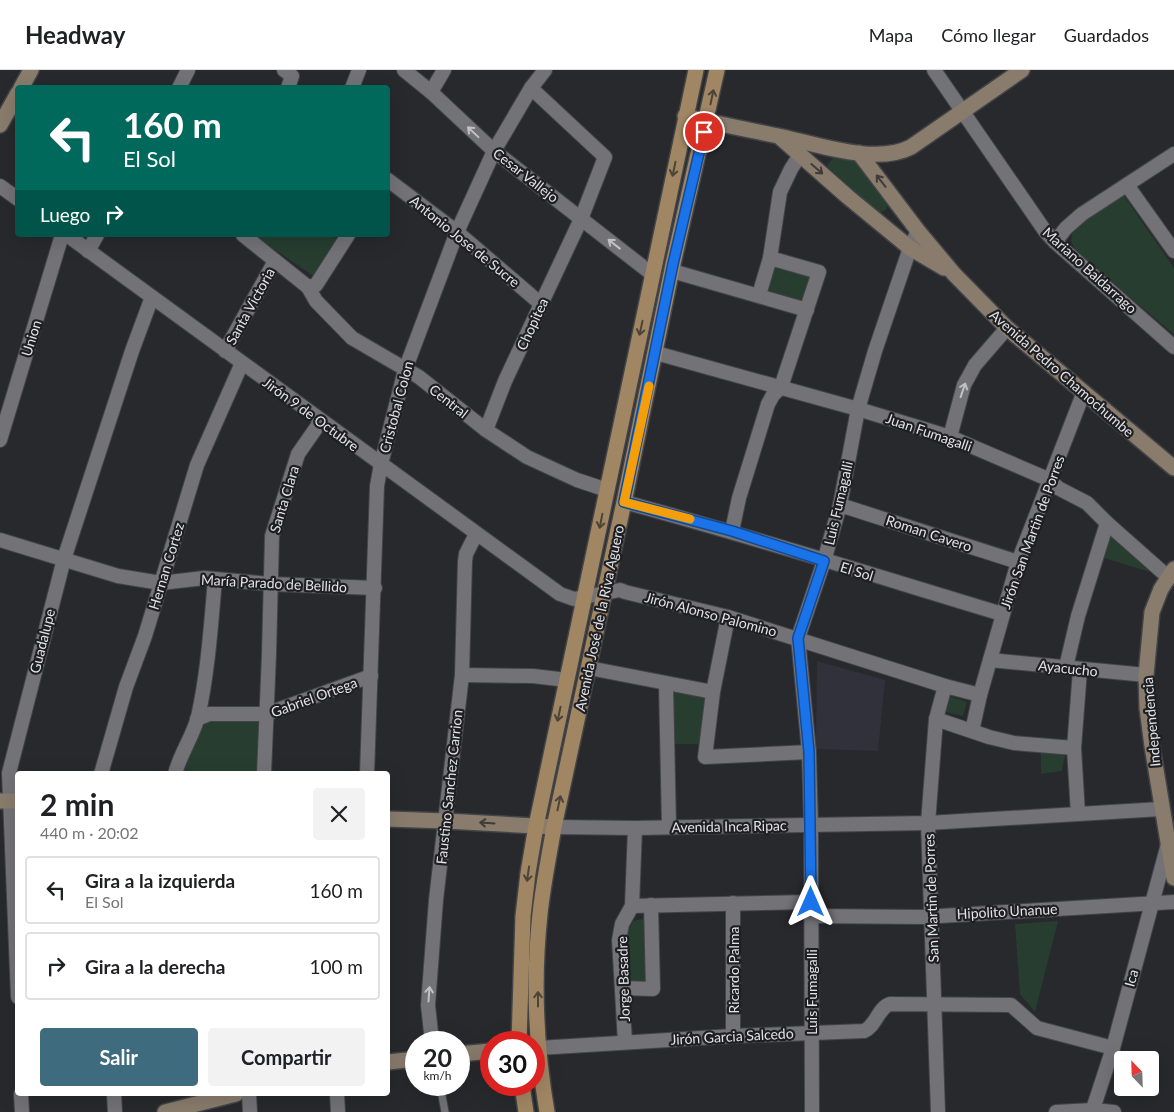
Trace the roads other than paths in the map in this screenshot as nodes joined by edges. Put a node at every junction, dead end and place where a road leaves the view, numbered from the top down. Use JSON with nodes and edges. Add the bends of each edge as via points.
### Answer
{"nodes":[{"id":1,"x":31,"y":70,"type":"edge"},
{"id":2,"x":188,"y":70,"type":"edge"},
{"id":3,"x":284,"y":70,"type":"edge"},
{"id":4,"x":359,"y":70,"type":"edge"},
{"id":5,"x":404,"y":70,"type":"edge"},
{"id":6,"x":444,"y":70,"type":"edge"},
{"id":7,"x":544,"y":70,"type":"edge"},
{"id":8,"x":696,"y":70,"type":"edge"},
{"id":9,"x":717,"y":70,"type":"edge"},
{"id":10,"x":934,"y":70,"type":"edge"},
{"id":11,"x":1022,"y":70,"type":"edge"},
{"id":12,"x":23,"y":85,"type":"edge"},
{"id":13,"x":180,"y":85,"type":"edge"},
{"id":14,"x":289,"y":85,"type":"edge"},
{"id":15,"x":353,"y":85,"type":"edge"},
{"id":16,"x":531,"y":88,"type":"junction"},
{"id":17,"x":430,"y":92,"type":"junction"},
{"id":18,"x":15,"y":98,"type":"edge"},
{"id":19,"x":962,"y":113,"type":"junction"},
{"id":20,"x":686,"y":116,"type":"junction"},
{"id":21,"x":706,"y":122,"type":"junction"},
{"id":22,"x":0,"y":125,"type":"edge"},
{"id":23,"x":780,"y":136,"type":"junction"},
{"id":24,"x":494,"y":150,"type":"junction"},
{"id":25,"x":859,"y":153,"type":"junction"},
{"id":26,"x":1174,"y":154,"type":"edge"},
{"id":27,"x":800,"y":155,"type":"junction"},
{"id":28,"x":390,"y":182,"type":"edge"},
{"id":29,"x":1127,"y":185,"type":"junction"},
{"id":30,"x":0,"y":186,"type":"edge"},
{"id":31,"x":15,"y":197,"type":"edge"},
{"id":32,"x":898,"y":202,"type":"junction"},
{"id":33,"x":581,"y":219,"type":"junction"},
{"id":34,"x":876,"y":219,"type":"junction"},
{"id":35,"x":918,"y":231,"type":"junction"},
{"id":36,"x":457,"y":232,"type":"junction"},
{"id":37,"x":61,"y":237,"type":"edge"},
{"id":38,"x":69,"y":237,"type":"edge"},
{"id":39,"x":97,"y":237,"type":"edge"},
{"id":40,"x":245,"y":237,"type":"edge"},
{"id":41,"x":343,"y":237,"type":"edge"},
{"id":42,"x":1055,"y":242,"type":"junction"},
{"id":43,"x":910,"y":248,"type":"junction"},
{"id":44,"x":88,"y":251,"type":"junction"},
{"id":45,"x":1174,"y":251,"type":"edge"},
{"id":46,"x":770,"y":258,"type":"junction"},
{"id":47,"x":274,"y":261,"type":"junction"},
{"id":48,"x":672,"y":272,"type":"junction"},
{"id":49,"x":652,"y":274,"type":"junction"},
{"id":50,"x":954,"y":274,"type":"junction"},
{"id":51,"x":308,"y":287,"type":"junction"},
{"id":52,"x":759,"y":295,"type":"junction"},
{"id":53,"x":152,"y":297,"type":"junction"},
{"id":54,"x":541,"y":304,"type":"junction"},
{"id":55,"x":807,"y":310,"type":"junction"},
{"id":56,"x":1007,"y":328,"type":"junction"},
{"id":57,"x":1174,"y":347,"type":"edge"},
{"id":58,"x":225,"y":351,"type":"junction"},
{"id":59,"x":656,"y":353,"type":"junction"},
{"id":60,"x":242,"y":363,"type":"junction"},
{"id":61,"x":405,"y":370,"type":"junction"},
{"id":62,"x":781,"y":387,"type":"junction"},
{"id":63,"x":1083,"y":394,"type":"junction"},
{"id":64,"x":858,"y":409,"type":"junction"},
{"id":65,"x":321,"y":421,"type":"junction"},
{"id":66,"x":486,"y":430,"type":"junction"},
{"id":67,"x":950,"y":437,"type":"junction"},
{"id":68,"x":0,"y":440,"type":"edge"},
{"id":69,"x":381,"y":464,"type":"junction"},
{"id":70,"x":1174,"y":468,"type":"edge"},
{"id":71,"x":1050,"y":480,"type":"junction"},
{"id":72,"x":607,"y":490,"type":"junction"},
{"id":73,"x":624,"y":502,"type":"junction"},
{"id":74,"x":840,"y":505,"type":"junction"},
{"id":75,"x":1107,"y":523,"type":"junction"},
{"id":76,"x":732,"y":531,"type":"junction"},
{"id":77,"x":476,"y":534,"type":"junction"},
{"id":78,"x":0,"y":540,"type":"edge"},
{"id":79,"x":64,"y":559,"type":"junction"},
{"id":80,"x":824,"y":561,"type":"junction"},
{"id":81,"x":1018,"y":562,"type":"junction"},
{"id":82,"x":1171,"y":573,"type":"edge"},
{"id":83,"x":216,"y":579,"type":"junction"},
{"id":84,"x":161,"y":583,"type":"junction"},
{"id":85,"x":271,"y":584,"type":"junction"},
{"id":86,"x":375,"y":588,"type":"junction"},
{"id":87,"x":605,"y":593,"type":"junction"},
{"id":88,"x":584,"y":598,"type":"junction"},
{"id":89,"x":1002,"y":614,"type":"junction"},
{"id":90,"x":728,"y":616,"type":"junction"},
{"id":91,"x":798,"y":638,"type":"junction"},
{"id":92,"x":990,"y":660,"type":"junction"},
{"id":93,"x":1066,"y":667,"type":"junction"},
{"id":94,"x":588,"y":668,"type":"junction"},
{"id":95,"x":1080,"y":670,"type":"junction"},
{"id":96,"x":462,"y":675,"type":"junction"},
{"id":97,"x":1146,"y":675,"type":"junction"},
{"id":98,"x":371,"y":676,"type":"junction"},
{"id":99,"x":567,"y":680,"type":"junction"},
{"id":100,"x":666,"y":684,"type":"junction"},
{"id":101,"x":945,"y":686,"type":"junction"},
{"id":102,"x":712,"y":692,"type":"junction"},
{"id":103,"x":980,"y":695,"type":"junction"},
{"id":104,"x":266,"y":714,"type":"junction"},
{"id":105,"x":197,"y":718,"type":"junction"},
{"id":106,"x":936,"y":720,"type":"junction"},
{"id":107,"x":972,"y":731,"type":"junction"},
{"id":108,"x":1074,"y":748,"type":"junction"},
{"id":109,"x":809,"y":752,"type":"junction"},
{"id":110,"x":102,"y":771,"type":"edge"},
{"id":111,"x":176,"y":771,"type":"edge"},
{"id":112,"x":264,"y":771,"type":"edge"},
{"id":113,"x":367,"y":771,"type":"edge"},
{"id":114,"x":9,"y":801,"type":"edge"},
{"id":115,"x":1161,"y":809,"type":"junction"},
{"id":116,"x":1078,"y":814,"type":"junction"},
{"id":117,"x":390,"y":819,"type":"edge"},
{"id":118,"x":446,"y":821,"type":"junction"},
{"id":119,"x":928,"y":823,"type":"junction"},
{"id":120,"x":811,"y":824,"type":"junction"},
{"id":121,"x":536,"y":826,"type":"junction"},
{"id":122,"x":554,"y":827,"type":"junction"},
{"id":123,"x":669,"y":827,"type":"junction"},
{"id":124,"x":635,"y":828,"type":"junction"},
{"id":125,"x":1168,"y":844,"type":"junction"},
{"id":126,"x":1174,"y":878,"type":"edge"},
{"id":127,"x":1174,"y":902,"type":"edge"},
{"id":128,"x":733,"y":903,"type":"junction"},
{"id":129,"x":1151,"y":903,"type":"junction"},
{"id":130,"x":650,"y":905,"type":"junction"},
{"id":131,"x":632,"y":906,"type":"junction"},
{"id":132,"x":811,"y":909,"type":"junction"},
{"id":133,"x":932,"y":916,"type":"junction"},
{"id":134,"x":15,"y":932,"type":"edge"},
{"id":135,"x":622,"y":988,"type":"junction"},
{"id":136,"x":934,"y":1005,"type":"junction"},
{"id":137,"x":431,"y":1031,"type":"edge"},
{"id":138,"x":519,"y":1031,"type":"edge"},
{"id":139,"x":536,"y":1031,"type":"edge"},
{"id":140,"x":811,"y":1032,"type":"junction"},
{"id":141,"x":734,"y":1036,"type":"junction"},
{"id":142,"x":625,"y":1042,"type":"junction"},
{"id":143,"x":545,"y":1047,"type":"edge"},
{"id":144,"x":1113,"y":1048,"type":"junction"},
{"id":145,"x":405,"y":1060,"type":"edge"},
{"id":146,"x":390,"y":1062,"type":"edge"},
{"id":147,"x":21,"y":1096,"type":"edge"},
{"id":148,"x":114,"y":1096,"type":"edge"},
{"id":149,"x":249,"y":1096,"type":"edge"},
{"id":150,"x":337,"y":1096,"type":"edge"},
{"id":151,"x":442,"y":1096,"type":"edge"},
{"id":152,"x":524,"y":1096,"type":"edge"},
{"id":153,"x":544,"y":1096,"type":"edge"},
{"id":154,"x":208,"y":1097,"type":"edge"},
{"id":155,"x":1093,"y":1111,"type":"edge"},
{"id":156,"x":22,"y":1112,"type":"edge"},
{"id":157,"x":115,"y":1112,"type":"edge"},
{"id":158,"x":167,"y":1112,"type":"edge"},
{"id":159,"x":250,"y":1112,"type":"edge"},
{"id":160,"x":338,"y":1112,"type":"edge"},
{"id":161,"x":446,"y":1112,"type":"edge"},
{"id":162,"x":526,"y":1112,"type":"edge"},
{"id":163,"x":547,"y":1112,"type":"edge"},
{"id":164,"x":812,"y":1112,"type":"edge"},
{"id":165,"x":938,"y":1112,"type":"edge"},
{"id":166,"x":1056,"y":1112,"type":"edge"},
{"id":167,"x":1114,"y":1112,"type":"edge"}],
"edges":[{"from":1,"to":12,"type":"street"},
{"from":2,"to":13,"type":"street"},
{"from":3,"to":14,"type":"street","via":[[292,76]]},
{"from":4,"to":15,"type":"street"},
{"from":5,"to":17,"type":"street","name":"Cesar Vallejo"},
{"from":6,"to":17,"type":"street"},
{"from":7,"to":16,"type":"street","name":"Cristobal Colon"},
{"from":8,"to":20,"type":"main road","name":"Avenida José de la Riva Aguero"},
{"from":21,"to":9,"type":"main road","name":"Avenida José de la Riva Aguero","one_way":true},
{"from":10,"to":19,"type":"street","name":"Mariano Baldarrago"},
{"from":11,"to":19,"type":"street"},
{"from":16,"to":24,"type":"street","name":"Cristobal Colon"},
{"from":16,"to":33,"type":"street","name":"Chopitea","via":[[605,157]]},
{"from":24,"to":17,"type":"street","name":"Cesar Vallejo","one_way":true},
{"from":18,"to":22,"type":"street"},
{"from":19,"to":25,"type":"street","via":[[901,152]]},
{"from":19,"to":42,"type":"street","name":"Mariano Baldarrago"},
{"from":20,"to":21,"type":"street"},
{"from":20,"to":49,"type":"main road","name":"Avenida José de la Riva Aguero","one_way":true},
{"from":21,"to":23,"type":"street"},
{"from":21,"to":48,"type":"main road","name":"Avenida José de la Riva Aguero"},
{"from":23,"to":25,"type":"street"},
{"from":23,"to":27,"type":"street","name":"Avenida Pedro Chamochumbe"},
{"from":24,"to":33,"type":"street","name":"Cesar Vallejo"},
{"from":24,"to":36,"type":"street","name":"Cristobal Colon"},
{"from":32,"to":25,"type":"street","name":"Avenida Pedro Chamochumbe","one_way":true},
{"from":26,"to":29,"type":"street"},
{"from":27,"to":34,"type":"street","name":"Avenida Pedro Chamochumbe","one_way":true},
{"from":27,"to":46,"type":"street","via":[[780,192]]},
{"from":28,"to":36,"type":"street","name":"Antonio Jose de Sucre"},
{"from":29,"to":42,"type":"street","via":[[1082,214]]},
{"from":29,"to":45,"type":"street"},
{"from":30,"to":31,"type":"street"},
{"from":32,"to":34,"type":"street","via":[[892,214]]},
{"from":32,"to":35,"type":"street","name":"Avenida Pedro Chamochumbe"},
{"from":49,"to":33,"type":"street","name":"Cesar Vallejo","one_way":true},
{"from":33,"to":54,"type":"street","name":"Chopitea"},
{"from":34,"to":43,"type":"street","name":"Avenida Pedro Chamochumbe"},
{"from":35,"to":43,"type":"street","name":"Luis Fumagalli"},
{"from":35,"to":50,"type":"street","name":"Avenida Pedro Chamochumbe"},
{"from":36,"to":54,"type":"street","name":"Antonio Jose de Sucre"},
{"from":36,"to":61,"type":"street","name":"Cristobal Colon"},
{"from":37,"to":68,"type":"street","name":"Union"},
{"from":38,"to":44,"type":"street","name":"Jirón 9 de Octubre"},
{"from":39,"to":44,"type":"street"},
{"from":40,"to":47,"type":"street","name":"Central"},
{"from":41,"to":51,"type":"street","via":[[316,286]]},
{"from":42,"to":57,"type":"street","name":"Mariano Baldarrago"},
{"from":43,"to":50,"type":"street","name":"Avenida Pedro Chamochumbe"},
{"from":43,"to":64,"type":"street","name":"Luis Fumagalli"},
{"from":44,"to":53,"type":"street","name":"Jirón 9 de Octubre"},
{"from":46,"to":52,"type":"street"},
{"from":46,"to":55,"type":"street","via":[[819,272]]},
{"from":47,"to":51,"type":"street","name":"Central"},
{"from":47,"to":58,"type":"street","name":"Santa Victoria"},
{"from":48,"to":52,"type":"street"},
{"from":48,"to":59,"type":"main road","name":"Avenida José de la Riva Aguero"},
{"from":49,"to":72,"type":"main road","name":"Avenida José de la Riva Aguero","one_way":true},
{"from":50,"to":56,"type":"street","name":"Avenida Pedro Chamochumbe"},
{"from":51,"to":61,"type":"street","name":"Central","via":[[352,338]]},
{"from":52,"to":55,"type":"street"},
{"from":53,"to":58,"type":"street","name":"Jirón 9 de Octubre"},
{"from":53,"to":79,"type":"street","name":"Guadalupe"},
{"from":54,"to":66,"type":"street","name":"Chopitea"},
{"from":55,"to":62,"type":"street"},
{"from":56,"to":63,"type":"street","name":"Avenida Pedro Chamochumbe"},
{"from":67,"to":56,"type":"street","one_way":true,"via":[[964,385],[975,366]]},
{"from":58,"to":60,"type":"street","name":"Jirón 9 de Octubre"},
{"from":59,"to":62,"type":"street","name":"Juan Fumagalli"},
{"from":59,"to":73,"type":"main road","name":"Avenida José de la Riva Aguero"},
{"from":60,"to":65,"type":"street","name":"Jirón 9 de Octubre"},
{"from":60,"to":84,"type":"street","name":"Hernan Cortez","via":[[197,465]]},
{"from":61,"to":66,"type":"street","name":"Central","via":[[419,377]]},
{"from":61,"to":69,"type":"street","name":"Cristobal Colon"},
{"from":62,"to":64,"type":"street","name":"Juan Fumagalli"},
{"from":62,"to":76,"type":"street","via":[[768,404]]},
{"from":63,"to":70,"type":"street","name":"Avenida Pedro Chamochumbe"},
{"from":63,"to":71,"type":"street","name":"Jirón San Martin de Porres"},
{"from":64,"to":67,"type":"street","name":"Juan Fumagalli"},
{"from":64,"to":74,"type":"street","name":"Luis Fumagalli"},
{"from":65,"to":69,"type":"street","name":"Jirón 9 de Octubre"},
{"from":65,"to":85,"type":"street","name":"Santa Clara","via":[[298,454],[283,498],[272,536]]},
{"from":66,"to":72,"type":"street","name":"Central","via":[[528,457]]},
{"from":67,"to":71,"type":"street","name":"Juan Fumagalli"},
{"from":69,"to":77,"type":"street","name":"Jirón 9 de Octubre"},
{"from":69,"to":86,"type":"street","name":"Cristobal Colon","via":[[377,486]]},
{"from":71,"to":75,"type":"street","name":"Juan Fumagalli","via":[[1058,488],[1087,503]]},
{"from":71,"to":81,"type":"street","name":"Jirón San Martin de Porres"},
{"from":72,"to":88,"type":"main road","name":"Avenida José de la Riva Aguero","one_way":true},
{"from":73,"to":76,"type":"street","name":"El Sol"},
{"from":73,"to":87,"type":"main road","name":"Avenida José de la Riva Aguero"},
{"from":74,"to":80,"type":"street","name":"Luis Fumagalli"},
{"from":74,"to":81,"type":"street","name":"Roman Cavero"},
{"from":75,"to":82,"type":"street","name":"Juan Fumagalli"},
{"from":75,"to":93,"type":"street"},
{"from":76,"to":80,"type":"street","name":"El Sol"},
{"from":77,"to":88,"type":"street","name":"Jirón 9 de Octubre","via":[[560,594],[574,599]]},
{"from":77,"to":96,"type":"street","name":"Faustino Sanchez Carrion","via":[[465,561]]},
{"from":78,"to":79,"type":"street","name":"María Parado de Bellido"},
{"from":79,"to":84,"type":"street","name":"María Parado de Bellido","via":[[118,576]]},
{"from":79,"to":114,"type":"street","name":"Guadalupe","via":[[9,773]]},
{"from":80,"to":89,"type":"street","name":"El Sol"},
{"from":80,"to":91,"type":"street","name":"Luis Fumagalli"},
{"from":81,"to":89,"type":"street","name":"Jirón San Martin de Porres"},
{"from":82,"to":97,"type":"street","name":"Independencia","via":[[1152,612]]},
{"from":83,"to":84,"type":"street","name":"María Parado de Bellido"},
{"from":83,"to":85,"type":"street","name":"María Parado de Bellido"},
{"from":83,"to":105,"type":"street"},
{"from":84,"to":110,"type":"street","name":"Hernan Cortez"},
{"from":85,"to":86,"type":"street","name":"María Parado de Bellido"},
{"from":85,"to":104,"type":"street","name":"Santa Clara"},
{"from":86,"to":98,"type":"street","name":"Cristobal Colon"},
{"from":87,"to":88,"type":"street","name":"Jirón Alonso Palomino"},
{"from":87,"to":90,"type":"street","name":"Jirón Alonso Palomino","via":[[620,590]]},
{"from":87,"to":94,"type":"main road","name":"Avenida José de la Riva Aguero"},
{"from":88,"to":99,"type":"main road","name":"Avenida José de la Riva Aguero"},
{"from":89,"to":92,"type":"street","name":"Jirón San Martin de Porres"},
{"from":90,"to":91,"type":"street","name":"Jirón Alonso Palomino"},
{"from":90,"to":102,"type":"street"},
{"from":91,"to":101,"type":"street","name":"Jirón Alonso Palomino"},
{"from":91,"to":109,"type":"street","name":"Luis Fumagalli"},
{"from":92,"to":93,"type":"street","name":"Ayacucho"},
{"from":92,"to":103,"type":"street","name":"Jirón San Martin de Porres"},
{"from":93,"to":95,"type":"street","name":"Ayacucho"},
{"from":94,"to":100,"type":"street"},
{"from":122,"to":94,"type":"main road","name":"Avenida José de la Riva Aguero","one_way":true},
{"from":95,"to":97,"type":"street","name":"Ayacucho"},
{"from":95,"to":108,"type":"street"},
{"from":96,"to":99,"type":"street"},
{"from":96,"to":118,"type":"street","name":"Faustino Sanchez Carrion"},
{"from":97,"to":115,"type":"street","name":"Independencia","via":[[1147,708]]},
{"from":98,"to":104,"type":"street","name":"Gabriel Ortega"},
{"from":98,"to":113,"type":"street","name":"Cristobal Colon"},
{"from":99,"to":121,"type":"main road","name":"Avenida José de la Riva Aguero","one_way":true},
{"from":100,"to":102,"type":"street"},
{"from":100,"to":123,"type":"street"},
{"from":101,"to":103,"type":"street","name":"Jirón Alonso Palomino"},
{"from":101,"to":106,"type":"street","name":"San Martin de Porres"},
{"from":102,"to":109,"type":"street","via":[[705,758]]},
{"from":103,"to":107,"type":"street","name":"Jirón San Martin de Porres"},
{"from":104,"to":105,"type":"street","name":"Gabriel Ortega","via":[[209,714]]},
{"from":104,"to":112,"type":"street","name":"Santa Clara"},
{"from":105,"to":111,"type":"street"},
{"from":106,"to":107,"type":"street"},
{"from":106,"to":119,"type":"street","name":"San Martin de Porres"},
{"from":107,"to":108,"type":"street","via":[[1014,743]]},
{"from":108,"to":116,"type":"street"},
{"from":109,"to":120,"type":"street","name":"Luis Fumagalli"},
{"from":114,"to":134,"type":"street","name":"Guadalupe"},
{"from":115,"to":116,"type":"street","name":"Avenida Inca Ripac"},
{"from":115,"to":125,"type":"street","name":"Independencia"},
{"from":116,"to":119,"type":"street","name":"Avenida Inca Ripac"},
{"from":117,"to":118,"type":"street","name":"Avenida Inca Ripac"},
{"from":121,"to":118,"type":"street","name":"Avenida Inca Ripac","one_way":true},
{"from":137,"to":118,"type":"street","name":"Faustino Sanchez Carrion","one_way":true,"via":[[428,1005]]},
{"from":119,"to":120,"type":"street","name":"Avenida Inca Ripac"},
{"from":119,"to":133,"type":"street","name":"San Martin de Porres"},
{"from":120,"to":123,"type":"street","name":"Avenida Inca Ripac"},
{"from":120,"to":132,"type":"street","name":"Luis Fumagalli"},
{"from":121,"to":122,"type":"street","name":"Avenida Inca Ripac"},
{"from":121,"to":138,"type":"main road","name":"Avenida José de la Riva Aguero","one_way":true,"via":[[523,916]]},
{"from":122,"to":124,"type":"street","name":"Avenida Inca Ripac"},
{"from":139,"to":122,"type":"main road","name":"Avenida José de la Riva Aguero","one_way":true,"via":[[540,915]]},
{"from":123,"to":124,"type":"street","name":"Avenida Inca Ripac"},
{"from":124,"to":131,"type":"street","name":"Jorge Basadre"},
{"from":125,"to":126,"type":"street","name":"Independencia"},
{"from":125,"to":129,"type":"street","name":"Ica"},
{"from":127,"to":129,"type":"street","name":"Hipolito Unanue"},
{"from":128,"to":130,"type":"street","name":"Hipolito Unanue"},
{"from":128,"to":132,"type":"street","name":"Hipolito Unanue"},
{"from":128,"to":141,"type":"street","name":"Ricardo Palma"},
{"from":129,"to":133,"type":"street","name":"Hipolito Unanue"},
{"from":129,"to":144,"type":"street","name":"Ica"},
{"from":130,"to":131,"type":"street","name":"Hipolito Unanue"},
{"from":130,"to":135,"type":"street","via":[[653,988]]},
{"from":131,"to":135,"type":"street","name":"Jorge Basadre","via":[[622,924],[619,940]]},
{"from":132,"to":133,"type":"street","name":"Hipolito Unanue"},
{"from":132,"to":140,"type":"street","name":"Luis Fumagalli"},
{"from":133,"to":136,"type":"street","name":"San Martin de Porres"},
{"from":135,"to":142,"type":"street","name":"Jorge Basadre"},
{"from":136,"to":140,"type":"street","name":"Jirón Garcia Salcedo","via":[[890,1004],[864,1031]]},
{"from":136,"to":144,"type":"street","name":"Jirón Garcia Salcedo","via":[[1011,1005],[1037,1028]]},
{"from":136,"to":165,"type":"street","name":"San Martin de Porres"},
{"from":140,"to":141,"type":"street","name":"Jirón Garcia Salcedo"},
{"from":140,"to":164,"type":"street","name":"Luis Fumagalli"},
{"from":141,"to":142,"type":"street","name":"Jirón Garcia Salcedo"},
{"from":142,"to":143,"type":"street","name":"Jirón Garcia Salcedo"},
{"from":144,"to":155,"type":"street","name":"Ica"},
{"from":145,"to":146,"type":"street"},
{"from":147,"to":156,"type":"street"},
{"from":148,"to":157,"type":"street"},
{"from":149,"to":159,"type":"street"},
{"from":150,"to":160,"type":"street"},
{"from":151,"to":161,"type":"lane"},
{"from":152,"to":162,"type":"main road"},
{"from":153,"to":163,"type":"main road","name":"Avenida José de la Riva Aguero"},
{"from":154,"to":158,"type":"street"},
{"from":155,"to":166,"type":"street"},
{"from":155,"to":167,"type":"street"}]}
